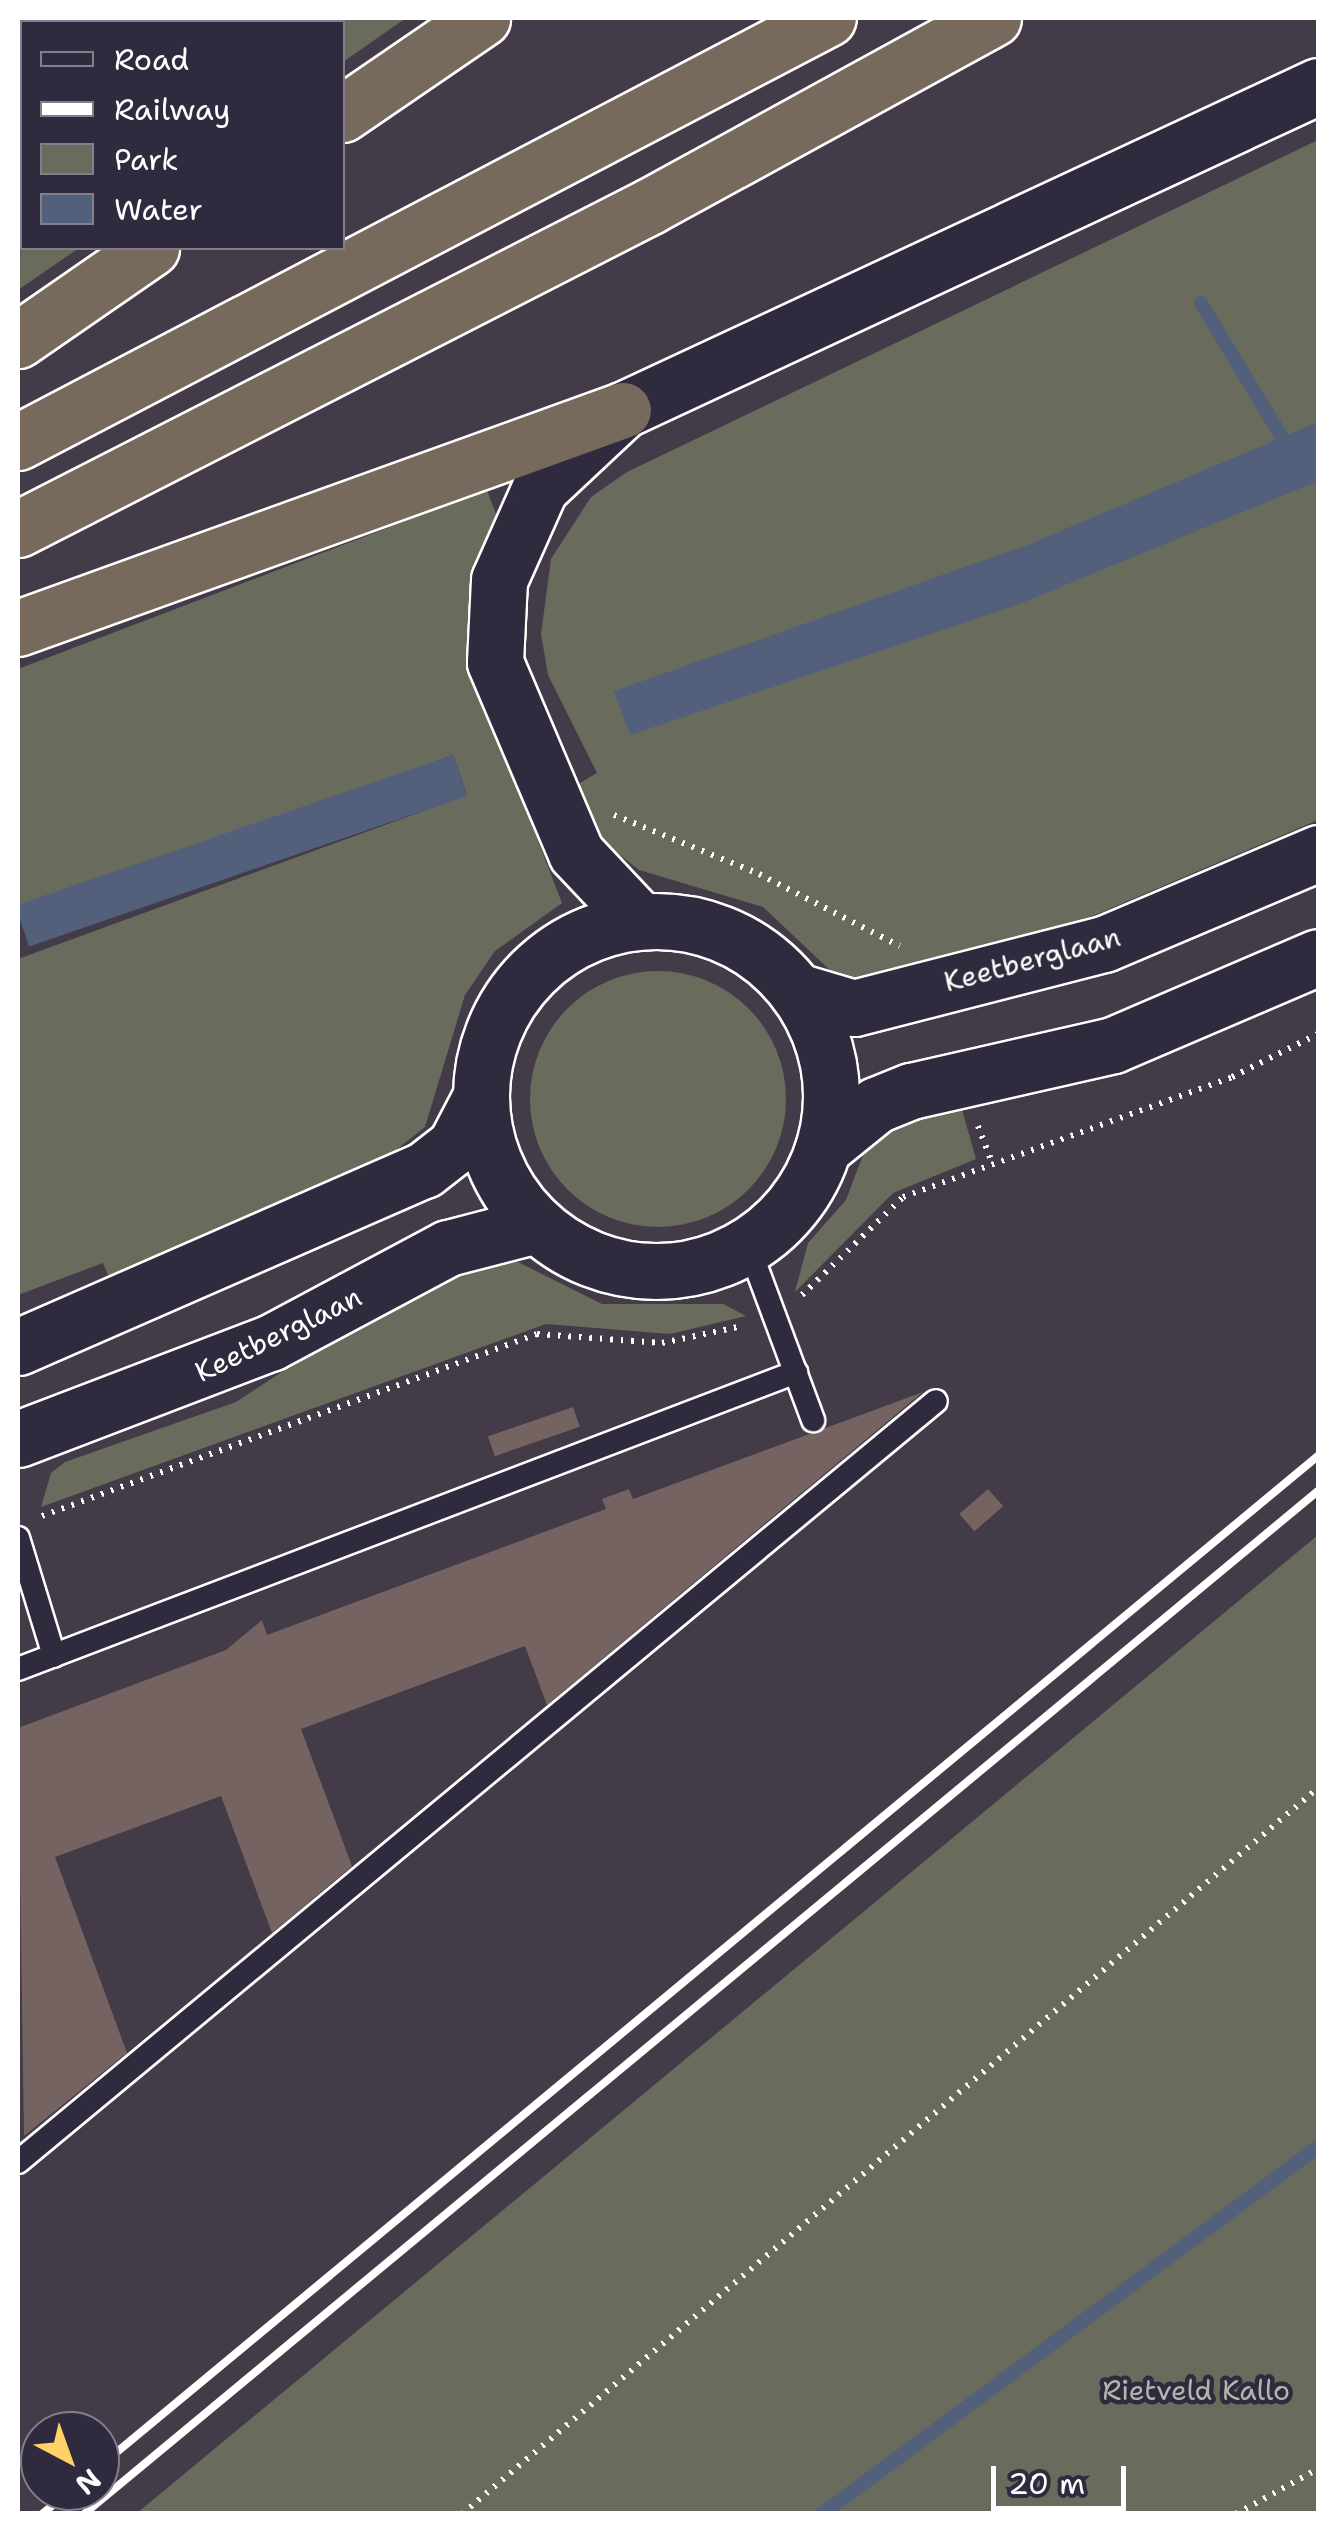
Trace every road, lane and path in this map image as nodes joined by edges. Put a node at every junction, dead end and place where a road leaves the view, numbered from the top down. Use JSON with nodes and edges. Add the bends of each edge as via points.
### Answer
{"nodes":[{"id":1,"x":482,"y":18,"type":"edge"},
{"id":2,"x":828,"y":18,"type":"edge"},
{"id":3,"x":993,"y":18,"type":"edge"},
{"id":4,"x":1318,"y":86,"type":"edge"},
{"id":5,"x":345,"y":112,"type":"edge"},
{"id":6,"x":148,"y":250,"type":"edge"},
{"id":7,"x":18,"y":340,"type":"edge"},
{"id":8,"x":623,"y":410,"type":"junction"},
{"id":9,"x":18,"y":442,"type":"edge"},
{"id":10,"x":18,"y":529,"type":"edge"},
{"id":11,"x":18,"y":628,"type":"edge"},
{"id":12,"x":605,"y":808,"type":"dead end"},
{"id":13,"x":1318,"y":854,"type":"edge"},
{"id":14,"x":640,"y":921,"type":"junction"},
{"id":15,"x":1318,"y":957,"type":"edge"},
{"id":16,"x":928,"y":988,"type":"junction"},
{"id":17,"x":797,"y":991,"type":"junction"},
{"id":18,"x":1318,"y":1034,"type":"edge"},
{"id":19,"x":960,"y":1076,"type":"junction"},
{"id":20,"x":480,"y":1098,"type":"junction"},
{"id":21,"x":823,"y":1148,"type":"junction"},
{"id":22,"x":992,"y":1162,"type":"junction"},
{"id":23,"x":536,"y":1225,"type":"junction"},
{"id":24,"x":748,"y":1245,"type":"junction"},
{"id":25,"x":776,"y":1313,"type":"junction"},
{"id":26,"x":18,"y":1348,"type":"edge"},
{"id":27,"x":796,"y":1372,"type":"junction"},
{"id":28,"x":936,"y":1401,"type":"dead end"},
{"id":29,"x":813,"y":1420,"type":"dead end"},
{"id":30,"x":19,"y":1444,"type":"edge"},
{"id":31,"x":24,"y":1529,"type":"edge"},
{"id":32,"x":54,"y":1656,"type":"junction"},
{"id":33,"x":18,"y":1669,"type":"edge"},
{"id":34,"x":1318,"y":1788,"type":"edge"},
{"id":35,"x":18,"y":2162,"type":"edge"},
{"id":36,"x":1318,"y":2469,"type":"edge"},
{"id":37,"x":462,"y":2514,"type":"edge"},
{"id":38,"x":1236,"y":2514,"type":"edge"}],
"edges":[{"from":1,"to":5,"type":"highway"},
{"from":2,"to":9,"type":"highway"},
{"from":3,"to":10,"type":"highway","via":[[632,215]]},
{"from":4,"to":8,"type":"main road"},
{"from":6,"to":7,"type":"highway"},
{"from":8,"to":11,"type":"highway"},
{"from":8,"to":14,"type":"main road","via":[[540,488],[514,537],[492,623],[505,693],[550,802],[603,890]]},
{"from":12,"to":16,"type":"path","via":[[634,830],[759,874],[840,922],[893,938]]},
{"from":13,"to":16,"type":"main road","name":"Keetberglaan","via":[[1104,944]]},
{"from":14,"to":17,"type":"main road","via":[[728,936]]},
{"from":14,"to":20,"type":"main road","via":[[597,930],[526,978],[485,1054]]},
{"from":15,"to":19,"type":"main road","via":[[1113,1046]]},
{"from":16,"to":17,"type":"main road","name":"Keetberglaan","via":[[854,1008]]},
{"from":17,"to":21,"type":"main road","via":[[829,1067]]},
{"from":18,"to":22,"type":"path","via":[[1232,1077]]},
{"from":19,"to":21,"type":"main road","via":[[876,1104]]},
{"from":19,"to":22,"type":"path"},
{"from":20,"to":23,"type":"main road","via":[[486,1144]]},
{"from":20,"to":26,"type":"main road","via":[[455,1146],[424,1170]]},
{"from":21,"to":24,"type":"main road","via":[[806,1187]]},
{"from":22,"to":25,"type":"path","via":[[881,1211],[836,1267]]},
{"from":23,"to":24,"type":"main road","via":[[573,1251],[631,1269],[706,1264]]},
{"from":23,"to":30,"type":"main road","name":"Keetberglaan","via":[[448,1248],[270,1343]]},
{"from":24,"to":25,"type":"lane"},
{"from":25,"to":27,"type":"lane"},
{"from":25,"to":31,"type":"path","via":[[710,1338],[662,1343],[537,1334]]},
{"from":27,"to":29,"type":"lane"},
{"from":27,"to":32,"type":"lane"},
{"from":28,"to":35,"type":"lane"},
{"from":31,"to":32,"type":"lane"},
{"from":32,"to":33,"type":"lane"},
{"from":34,"to":37,"type":"path"},
{"from":36,"to":38,"type":"path"}]}
